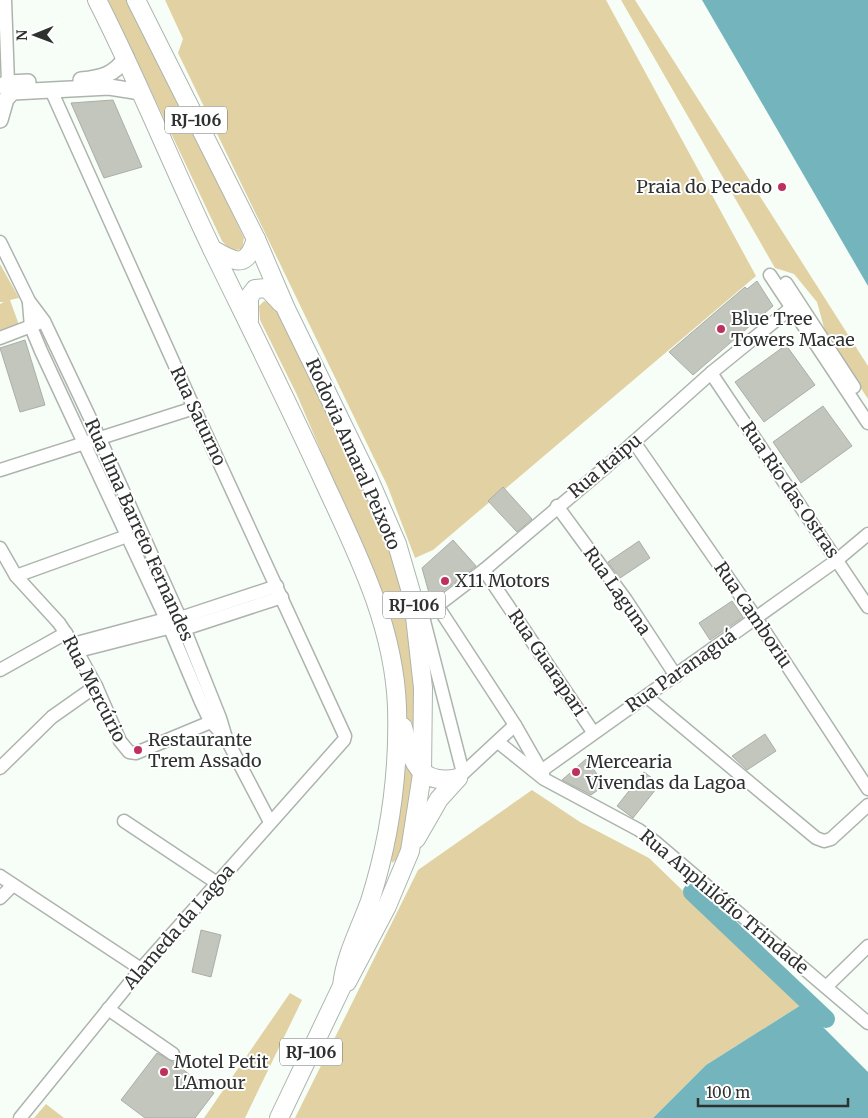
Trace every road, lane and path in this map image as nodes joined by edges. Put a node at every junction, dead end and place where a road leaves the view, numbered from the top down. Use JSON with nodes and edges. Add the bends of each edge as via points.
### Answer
{"nodes":[{"id":1,"x":5,"y":0,"type":"edge"},
{"id":2,"x":97,"y":0,"type":"edge"},
{"id":3,"x":136,"y":0,"type":"edge"},
{"id":4,"x":4,"y":48,"type":"edge"},
{"id":5,"x":126,"y":57,"type":"junction"},
{"id":6,"x":7,"y":87,"type":"edge"},
{"id":7,"x":51,"y":90,"type":"junction"},
{"id":8,"x":141,"y":92,"type":"junction"},
{"id":9,"x":0,"y":120,"type":"edge"},
{"id":10,"x":256,"y":240,"type":"junction"},
{"id":11,"x":0,"y":242,"type":"edge"},
{"id":12,"x":212,"y":249,"type":"junction"},
{"id":13,"x":770,"y":275,"type":"dead end"},
{"id":14,"x":786,"y":283,"type":"dead end"},
{"id":15,"x":29,"y":301,"type":"junction"},
{"id":16,"x":791,"y":308,"type":"junction"},
{"id":17,"x":286,"y":309,"type":"junction"},
{"id":18,"x":44,"y":321,"type":"junction"},
{"id":19,"x":250,"y":325,"type":"junction"},
{"id":20,"x":32,"y":327,"type":"junction"},
{"id":21,"x":0,"y":338,"type":"edge"},
{"id":22,"x":711,"y":373,"type":"junction"},
{"id":23,"x":194,"y":408,"type":"junction"},
{"id":24,"x":868,"y":408,"type":"edge"},
{"id":25,"x":868,"y":423,"type":"edge"},
{"id":26,"x":99,"y":437,"type":"junction"},
{"id":27,"x":84,"y":442,"type":"junction"},
{"id":28,"x":634,"y":442,"type":"junction"},
{"id":29,"x":0,"y":470,"type":"edge"},
{"id":30,"x":556,"y":506,"type":"junction"},
{"id":31,"x":868,"y":534,"type":"edge"},
{"id":32,"x":127,"y":536,"type":"junction"},
{"id":33,"x":0,"y":548,"type":"edge"},
{"id":34,"x":837,"y":560,"type":"junction"},
{"id":35,"x":484,"y":570,"type":"junction"},
{"id":36,"x":16,"y":576,"type":"junction"},
{"id":37,"x":280,"y":592,"type":"junction"},
{"id":38,"x":438,"y":607,"type":"junction"},
{"id":39,"x":868,"y":607,"type":"edge"},
{"id":40,"x":756,"y":618,"type":"junction"},
{"id":41,"x":420,"y":619,"type":"junction"},
{"id":42,"x":167,"y":624,"type":"junction"},
{"id":43,"x":182,"y":624,"type":"junction"},
{"id":44,"x":72,"y":643,"type":"junction"},
{"id":45,"x":0,"y":670,"type":"edge"},
{"id":46,"x":676,"y":676,"type":"junction"},
{"id":47,"x":96,"y":686,"type":"junction"},
{"id":48,"x":647,"y":697,"type":"junction"},
{"id":49,"x":397,"y":705,"type":"junction"},
{"id":50,"x":215,"y":720,"type":"junction"},
{"id":51,"x":515,"y":725,"type":"junction"},
{"id":52,"x":593,"y":732,"type":"junction"},
{"id":53,"x":344,"y":740,"type":"joint"},
{"id":54,"x":498,"y":742,"type":"junction"},
{"id":55,"x":0,"y":768,"type":"edge"},
{"id":56,"x":422,"y":774,"type":"junction"},
{"id":57,"x":543,"y":775,"type":"junction"},
{"id":58,"x":460,"y":776,"type":"junction"},
{"id":59,"x":868,"y":789,"type":"edge"},
{"id":60,"x":868,"y":805,"type":"edge"},
{"id":61,"x":124,"y":821,"type":"dead end"},
{"id":62,"x":270,"y":822,"type":"junction"},
{"id":63,"x":410,"y":850,"type":"junction"},
{"id":64,"x":0,"y":876,"type":"edge"},
{"id":65,"x":217,"y":883,"type":"junction"},
{"id":66,"x":13,"y":885,"type":"junction"},
{"id":67,"x":0,"y":898,"type":"edge"},
{"id":68,"x":868,"y":946,"type":"edge"},
{"id":69,"x":141,"y":969,"type":"junction"},
{"id":70,"x":342,"y":986,"type":"junction"},
{"id":71,"x":826,"y":987,"type":"junction"},
{"id":72,"x":108,"y":1009,"type":"junction"},
{"id":73,"x":868,"y":1024,"type":"edge"},
{"id":74,"x":174,"y":1054,"type":"dead end"},
{"id":75,"x":20,"y":1118,"type":"edge"},
{"id":76,"x":279,"y":1118,"type":"edge"}],
"edges":[{"from":1,"to":4,"type":"street"},
{"from":2,"to":5,"type":"highway","name":"Rodovia Amaral Peixoto","number":"RJ-106"},
{"from":3,"to":10,"type":"highway","name":"Rodovia Amaral Peixoto","number":"RJ-106"},
{"from":4,"to":6,"type":"street"},
{"from":5,"to":6,"type":"main road","via":[[118,68],[100,77]]},
{"from":5,"to":8,"type":"highway","name":"Rodovia Amaral Peixoto","number":"RJ-106"},
{"from":6,"to":7,"type":"main road"},
{"from":6,"to":9,"type":"main road"},
{"from":7,"to":8,"type":"main road","via":[[109,87]]},
{"from":7,"to":23,"type":"street","name":"Rua Saturno"},
{"from":8,"to":12,"type":"highway","name":"Rodovia Amaral Peixoto","number":"RJ-106"},
{"from":10,"to":12,"type":"highway","via":[[251,254],[244,260],[234,261]]},
{"from":10,"to":17,"type":"highway","name":"Rodovia Amaral Peixoto","number":"RJ-106"},
{"from":11,"to":15,"type":"street","name":"Rua Ilma Barreto Fernandes"},
{"from":12,"to":19,"type":"highway","name":"Rodovia Amaral Peixoto","number":"RJ-106"},
{"from":13,"to":16,"type":"street"},
{"from":14,"to":24,"type":"street"},
{"from":15,"to":18,"type":"street","name":"Rua Ilma Barreto Fernandes"},
{"from":15,"to":20,"type":"street","name":"Rua Ilma Barreto Fernandes"},
{"from":16,"to":22,"type":"street","name":"Rua Itaipu"},
{"from":16,"to":25,"type":"street"},
{"from":17,"to":19,"type":"highway","via":[[267,288],[256,289],[248,302]]},
{"from":17,"to":41,"type":"highway","name":"Rodovia Amaral Peixoto","number":"RJ-106","via":[[368,477],[396,544]]},
{"from":18,"to":20,"type":"street"},
{"from":18,"to":26,"type":"street","name":"Rua Ilma Barreto Fernandes"},
{"from":19,"to":49,"type":"highway","name":"Rodovia Amaral Peixoto","number":"RJ-106","via":[[372,588],[393,665]]},
{"from":20,"to":21,"type":"street"},
{"from":20,"to":27,"type":"street","name":"Rua Ilma Barreto Fernandes"},
{"from":22,"to":28,"type":"street","name":"Rua Itaipu"},
{"from":22,"to":34,"type":"street","name":"Rua Rio das Ostras"},
{"from":23,"to":26,"type":"street"},
{"from":23,"to":37,"type":"street","name":"Rua Saturno"},
{"from":26,"to":27,"type":"street"},
{"from":26,"to":43,"type":"street","name":"Rua Ilma Barreto Fernandes"},
{"from":27,"to":29,"type":"street"},
{"from":27,"to":32,"type":"street","name":"Rua Ilma Barreto Fernandes"},
{"from":28,"to":30,"type":"street","name":"Rua Itaipu"},
{"from":28,"to":40,"type":"street","name":"Rua Camboriu"},
{"from":30,"to":35,"type":"street","name":"Rua Itaipu"},
{"from":30,"to":46,"type":"street","name":"Rua Laguna","via":[[626,600]]},
{"from":31,"to":34,"type":"street","name":"Rua Paranaguá"},
{"from":32,"to":36,"type":"street"},
{"from":32,"to":42,"type":"street","name":"Rua Ilma Barreto Fernandes"},
{"from":33,"to":36,"type":"street","name":"Rua Mercúrio"},
{"from":34,"to":39,"type":"street","name":"Rua Rio das Ostras"},
{"from":34,"to":40,"type":"street","name":"Rua Paranaguá"},
{"from":35,"to":38,"type":"street","name":"Rua Itaipu"},
{"from":35,"to":52,"type":"street","name":"Rua Guarapari"},
{"from":36,"to":44,"type":"street","name":"Rua Mercúrio"},
{"from":37,"to":43,"type":"street"},
{"from":37,"to":53,"type":"street","name":"Rua Saturno","via":[[344,730]]},
{"from":38,"to":41,"type":"street","name":"Rua Itaipu"},
{"from":38,"to":51,"type":"street"},
{"from":40,"to":46,"type":"street","name":"Rua Paranaguá"},
{"from":40,"to":59,"type":"street","name":"Rua Camboriu"},
{"from":41,"to":56,"type":"highway","name":"Rodovia Amaral Peixoto","number":"RJ-106"},
{"from":41,"to":58,"type":"street"},
{"from":42,"to":43,"type":"street"},
{"from":42,"to":44,"type":"street"},
{"from":42,"to":50,"type":"street","name":"Rua Ilma Barreto Fernandes"},
{"from":43,"to":50,"type":"street","name":"Rua Ilma Barreto Fernandes"},
{"from":44,"to":45,"type":"street"},
{"from":44,"to":47,"type":"street","name":"Rua Mercúrio"},
{"from":46,"to":48,"type":"street","name":"Rua Paranaguá"},
{"from":47,"to":50,"type":"street","name":"Rua Mercúrio","via":[[128,752],[136,752]]},
{"from":47,"to":55,"type":"street","via":[[52,717]]},
{"from":48,"to":52,"type":"street","name":"Rua Paranaguá"},
{"from":48,"to":60,"type":"street","via":[[816,838],[832,839]]},
{"from":49,"to":56,"type":"highway","via":[[407,744]]},
{"from":49,"to":70,"type":"highway","name":"Rodovia Amaral Peixoto","number":"RJ-106","via":[[391,815],[383,855],[345,968]]},
{"from":50,"to":62,"type":"street","name":"Rua Ilma Barreto Fernandes"},
{"from":51,"to":54,"type":"street"},
{"from":51,"to":57,"type":"street"},
{"from":52,"to":57,"type":"street","name":"Rua Paranaguá"},
{"from":53,"to":62,"type":"street","name":"Alameda da Lagoa"},
{"from":54,"to":57,"type":"street","name":"Rua Anphilófio Trindade"},
{"from":54,"to":58,"type":"street"},
{"from":56,"to":58,"type":"highway","via":[[439,780]]},
{"from":56,"to":63,"type":"highway","name":"Rodovia Amaral Peixoto","number":"RJ-106"},
{"from":57,"to":71,"type":"street","name":"Rua Anphilófio Trindade","via":[[654,841]]},
{"from":58,"to":63,"type":"highway","via":[[430,813]]},
{"from":61,"to":65,"type":"street"},
{"from":62,"to":65,"type":"street","name":"Alameda da Lagoa"},
{"from":63,"to":70,"type":"highway","name":"Rodovia Amaral Peixoto","number":"RJ-106","via":[[363,956],[350,979]]},
{"from":64,"to":66,"type":"street"},
{"from":65,"to":69,"type":"street","name":"Alameda da Lagoa"},
{"from":66,"to":67,"type":"street"},
{"from":66,"to":69,"type":"street"},
{"from":68,"to":71,"type":"street"},
{"from":69,"to":72,"type":"street","name":"Alameda da Lagoa"},
{"from":70,"to":76,"type":"highway","name":"Rodovia Amaral Peixoto","number":"RJ-106"},
{"from":71,"to":73,"type":"street","name":"Rua Anphilófio Trindade"},
{"from":72,"to":74,"type":"street"},
{"from":72,"to":75,"type":"street","name":"Alameda da Lagoa"}]}
